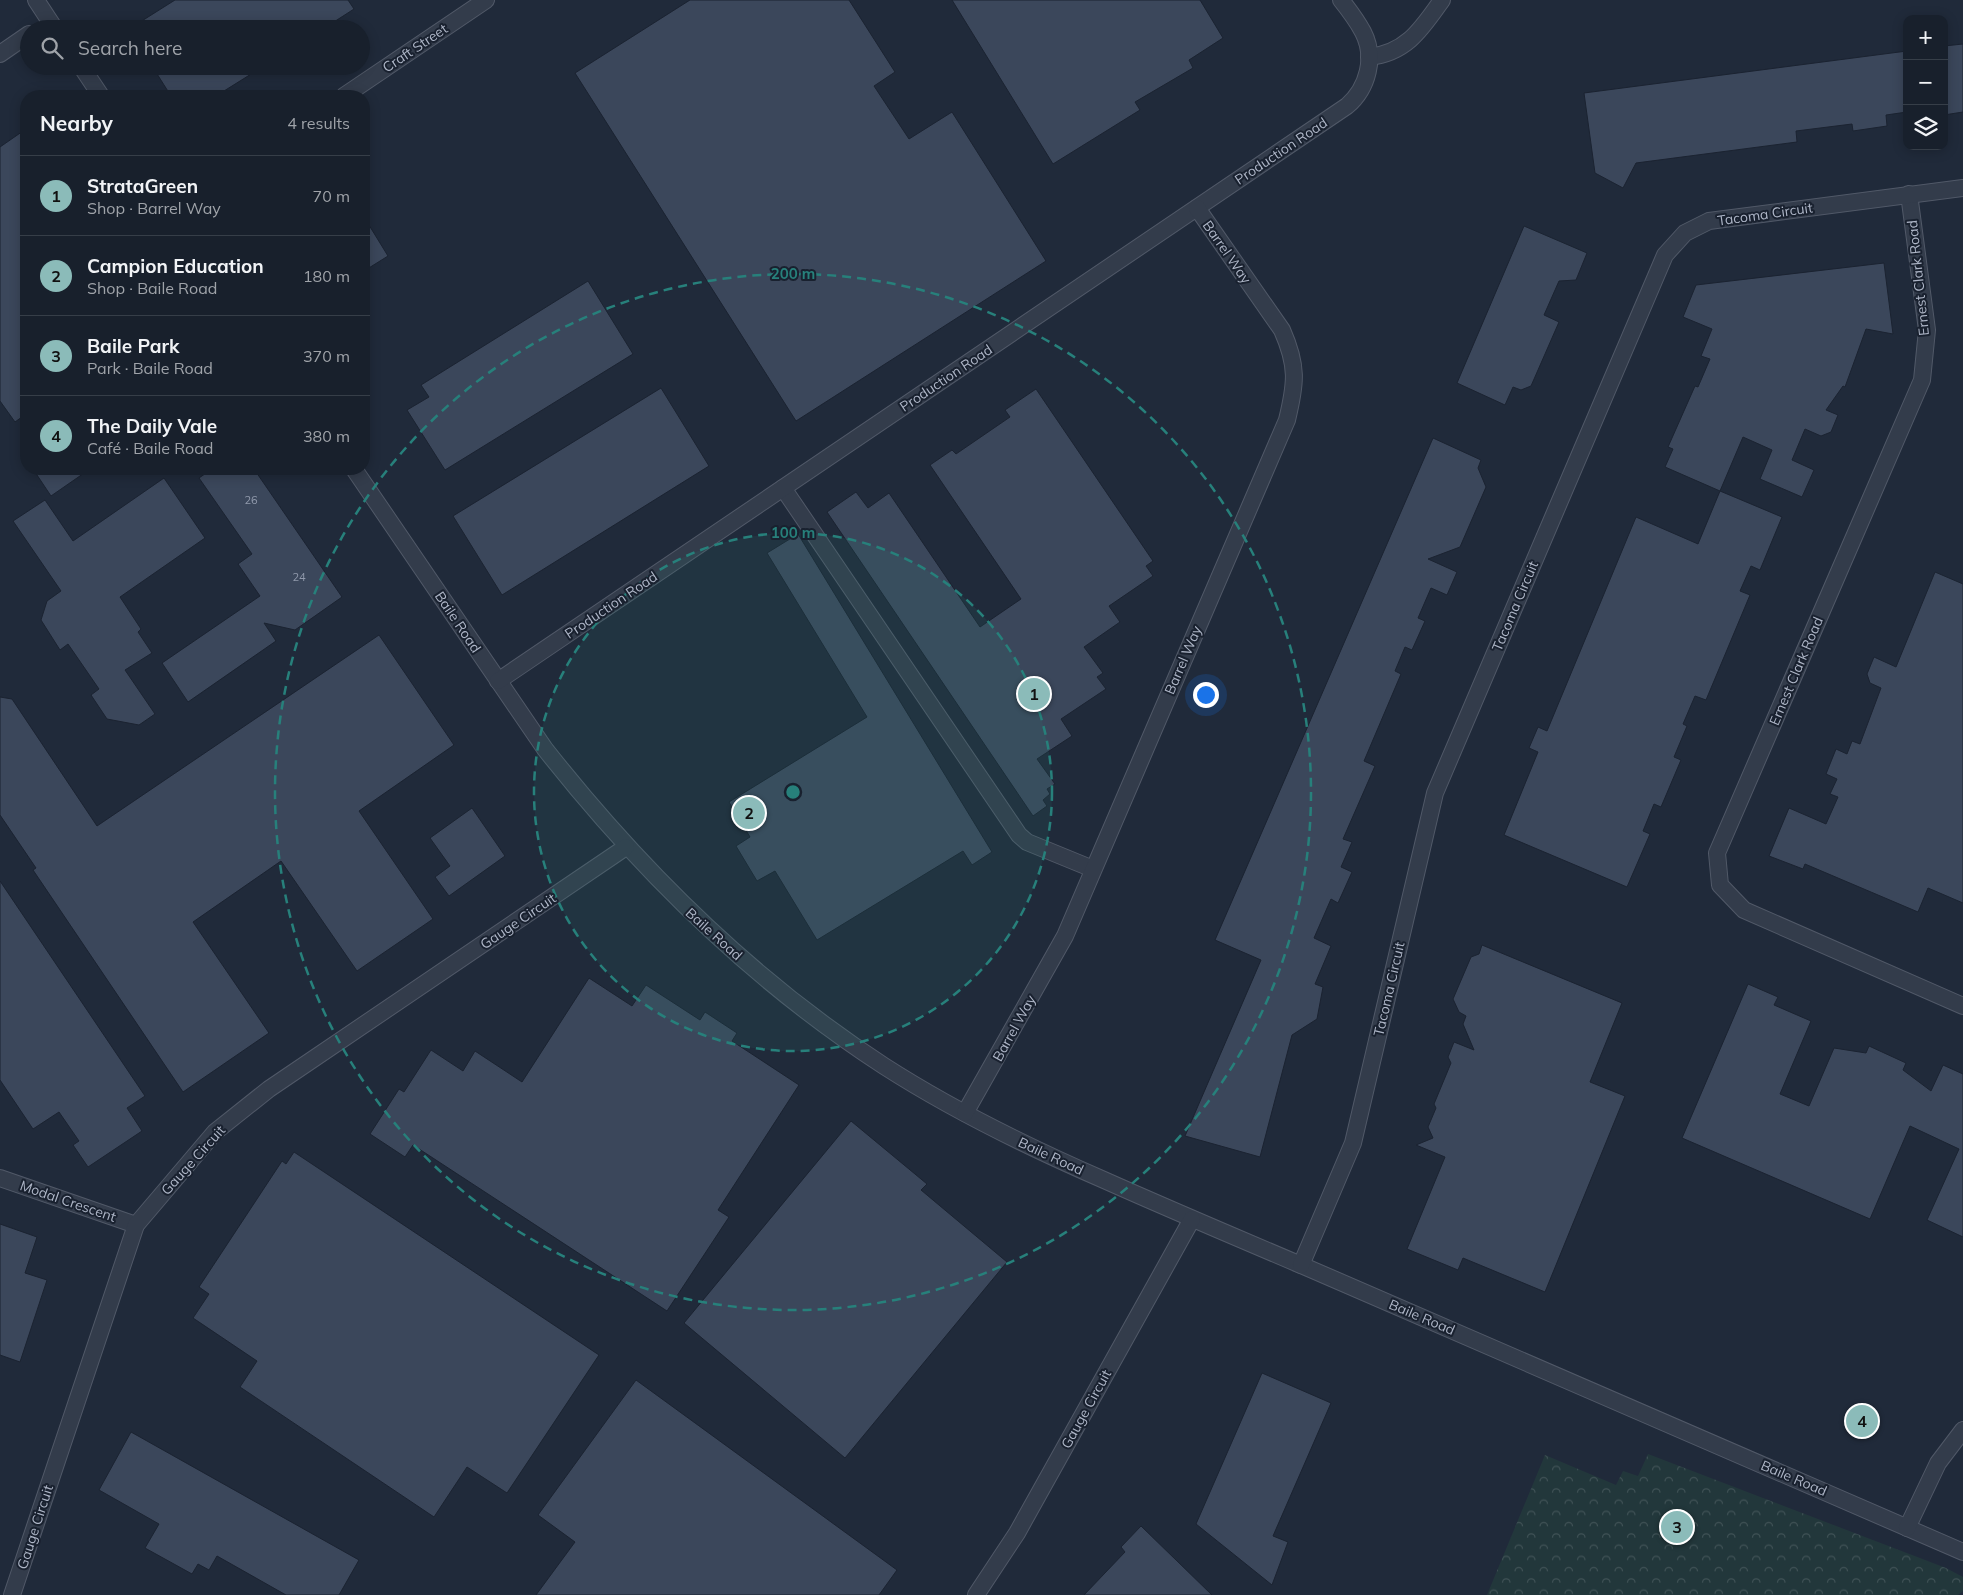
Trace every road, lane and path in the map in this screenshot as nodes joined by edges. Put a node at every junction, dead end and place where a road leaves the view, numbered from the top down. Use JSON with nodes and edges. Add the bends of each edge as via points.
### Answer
{"nodes":[{"id":1,"x":36,"y":0,"type":"edge"},
{"id":2,"x":486,"y":0,"type":"edge"},
{"id":3,"x":1341,"y":0,"type":"edge"},
{"id":4,"x":1442,"y":0,"type":"edge"},
{"id":5,"x":44,"y":20,"type":"edge"},
{"id":6,"x":20,"y":40,"type":"edge"},
{"id":7,"x":0,"y":54,"type":"edge"},
{"id":8,"x":1370,"y":57,"type":"junction"},
{"id":9,"x":87,"y":75,"type":"edge"},
{"id":10,"x":98,"y":90,"type":"edge"},
{"id":11,"x":353,"y":90,"type":"edge"},
{"id":12,"x":1963,"y":188,"type":"edge"},
{"id":13,"x":1908,"y":194,"type":"junction"},
{"id":14,"x":1197,"y":208,"type":"junction"},
{"id":15,"x":358,"y":475,"type":"edge"},
{"id":16,"x":783,"y":488,"type":"junction"},
{"id":17,"x":498,"y":681,"type":"junction"},
{"id":18,"x":626,"y":847,"type":"junction"},
{"id":19,"x":1093,"y":869,"type":"junction"},
{"id":20,"x":1963,"y":1006,"type":"edge"},
{"id":21,"x":965,"y":1113,"type":"junction"},
{"id":22,"x":0,"y":1178,"type":"edge"},
{"id":23,"x":1192,"y":1219,"type":"junction"},
{"id":24,"x":136,"y":1224,"type":"junction"},
{"id":25,"x":1301,"y":1264,"type":"junction"},
{"id":26,"x":1963,"y":1430,"type":"edge"},
{"id":27,"x":1907,"y":1528,"type":"junction"},
{"id":28,"x":1963,"y":1552,"type":"edge"},
{"id":29,"x":12,"y":1595,"type":"edge"},
{"id":30,"x":976,"y":1595,"type":"edge"}],
"edges":[{"from":1,"to":5,"type":"street"},
{"from":2,"to":11,"type":"street","name":"Craft Street"},
{"from":3,"to":8,"type":"street","via":[[1364,33]]},
{"from":4,"to":8,"type":"street","via":[[1420,32],[1408,42],[1382,55]]},
{"from":6,"to":7,"type":"street"},
{"from":8,"to":14,"type":"street","name":"Production Road","via":[[1365,83],[1348,106]]},
{"from":9,"to":10,"type":"street"},
{"from":12,"to":13,"type":"street","name":"Tacoma Circuit"},
{"from":13,"to":20,"type":"street","name":"Ernest Clark Road","via":[[1927,330],[1922,380],[1717,853],[1720,885],[1744,910]]},
{"from":13,"to":25,"type":"street","name":"Tacoma Circuit","via":[[1709,221],[1685,233],[1665,255],[1435,793],[1353,1143]]},
{"from":14,"to":16,"type":"street","name":"Production Road"},
{"from":14,"to":19,"type":"street","name":"Barrel Way","via":[[1282,330],[1292,351],[1294,391],[1287,420]]},
{"from":15,"to":17,"type":"street","name":"Baile Road"},
{"from":16,"to":17,"type":"street","name":"Production Road"},
{"from":16,"to":19,"type":"street","via":[[1018,835]]},
{"from":17,"to":18,"type":"street","name":"Baile Road","via":[[545,749]]},
{"from":18,"to":21,"type":"street","name":"Baile Road","via":[[747,964],[814,1018],[886,1067]]},
{"from":18,"to":24,"type":"street","name":"Gauge Circuit","via":[[269,1089],[215,1132]]},
{"from":19,"to":21,"type":"street","name":"Barrel Way","via":[[1048,969]]},
{"from":21,"to":23,"type":"street","name":"Baile Road","via":[[1024,1144]]},
{"from":22,"to":24,"type":"street","name":"Modal Crescent"},
{"from":23,"to":25,"type":"street","name":"Baile Road"},
{"from":23,"to":30,"type":"street","name":"Gauge Circuit","via":[[1017,1533]]},
{"from":24,"to":29,"type":"street","name":"Gauge Circuit"},
{"from":25,"to":27,"type":"street","name":"Baile Road"},
{"from":26,"to":27,"type":"street","via":[[1938,1463]]},
{"from":27,"to":28,"type":"street","name":"Baile Road"}]}
